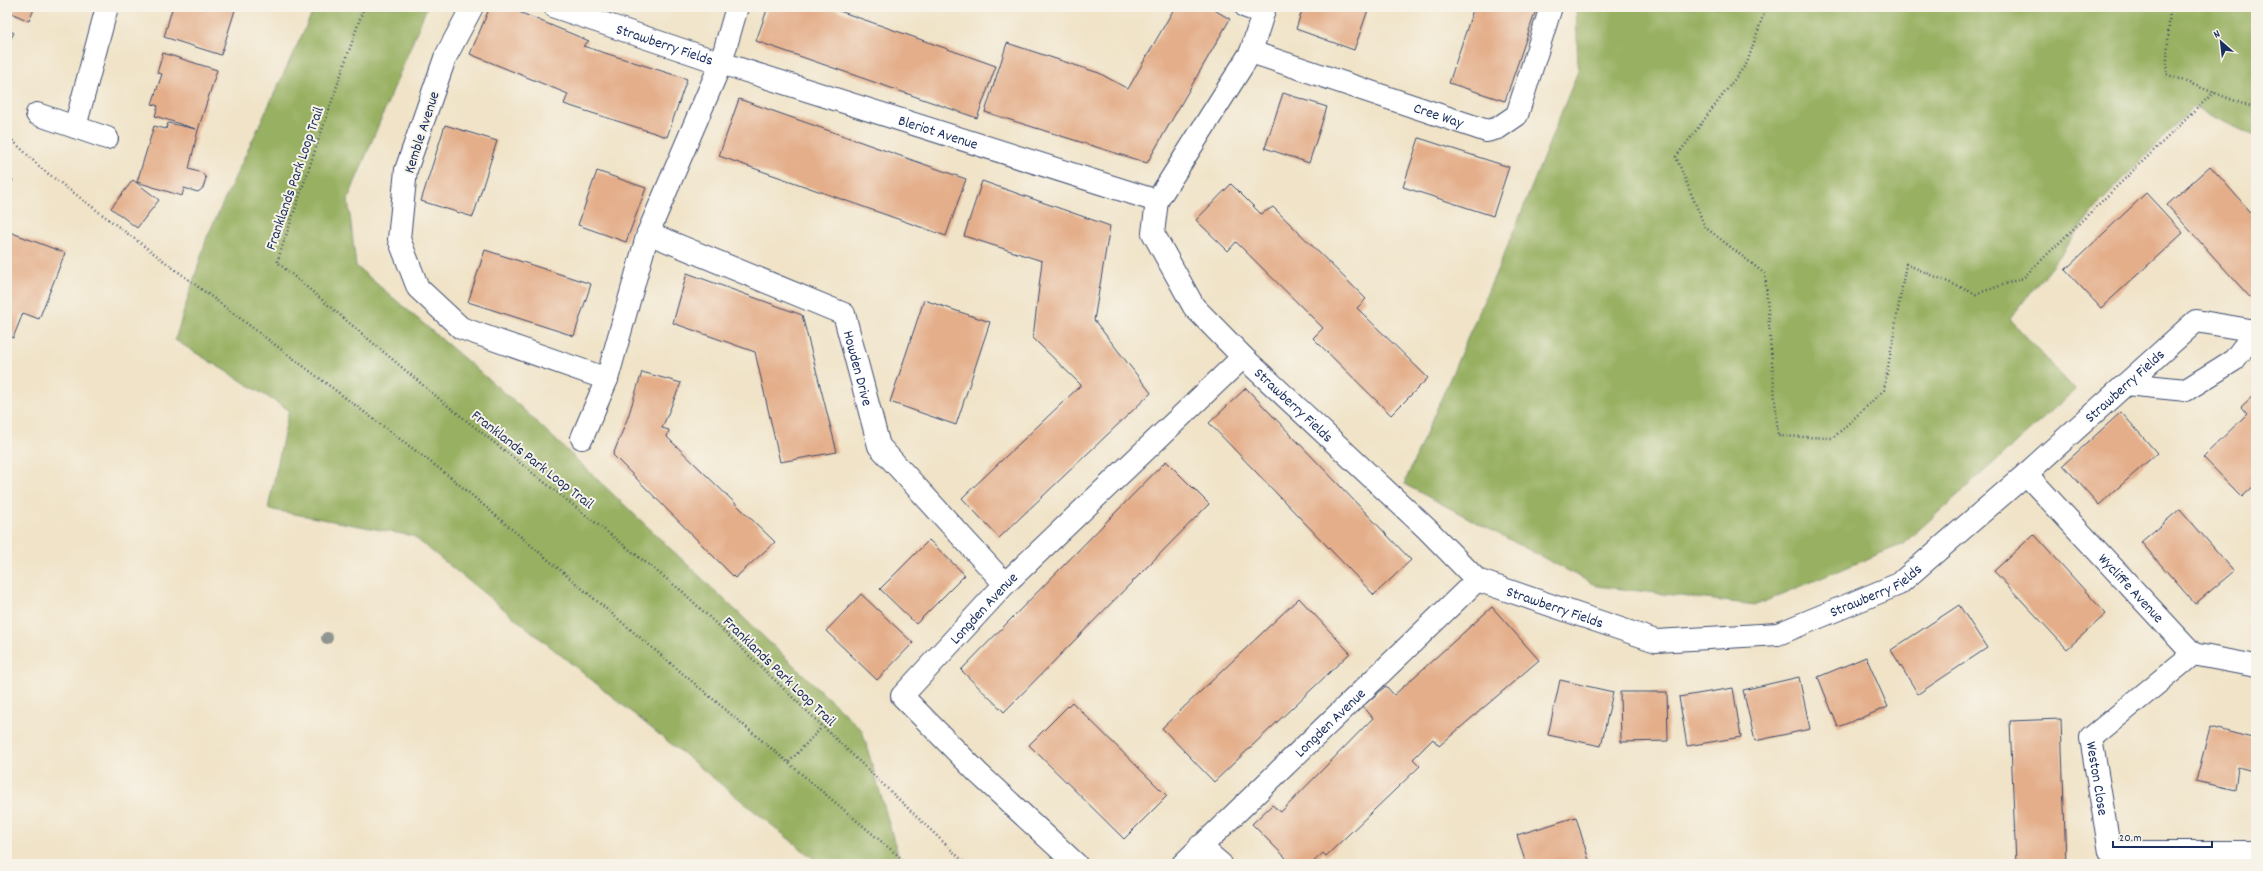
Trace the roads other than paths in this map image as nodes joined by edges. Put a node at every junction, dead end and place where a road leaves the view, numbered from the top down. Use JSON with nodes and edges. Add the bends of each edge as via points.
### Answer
{"nodes":[{"id":1,"x":107,"y":7,"type":"edge"},
{"id":2,"x":472,"y":7,"type":"edge"},
{"id":3,"x":555,"y":7,"type":"edge"},
{"id":4,"x":737,"y":7,"type":"edge"},
{"id":5,"x":1551,"y":7,"type":"edge"},
{"id":6,"x":1258,"y":9,"type":"edge"},
{"id":7,"x":1251,"y":52,"type":"junction"},
{"id":8,"x":721,"y":63,"type":"junction"},
{"id":9,"x":37,"y":114,"type":"dead end"},
{"id":10,"x":75,"y":127,"type":"junction"},
{"id":11,"x":107,"y":138,"type":"dead end"},
{"id":12,"x":1157,"y":201,"type":"junction"},
{"id":13,"x":648,"y":233,"type":"junction"},
{"id":14,"x":2256,"y":331,"type":"edge"},
{"id":15,"x":1243,"y":357,"type":"junction"},
{"id":16,"x":607,"y":379,"type":"junction"},
{"id":17,"x":2126,"y":384,"type":"junction"},
{"id":18,"x":582,"y":438,"type":"dead end"},
{"id":19,"x":2026,"y":474,"type":"junction"},
{"id":20,"x":1476,"y":580,"type":"junction"},
{"id":21,"x":1005,"y":584,"type":"junction"},
{"id":22,"x":2193,"y":654,"type":"junction"},
{"id":23,"x":2256,"y":666,"type":"edge"},
{"id":24,"x":1200,"y":846,"type":"junction"},
{"id":25,"x":2256,"y":852,"type":"edge"},
{"id":26,"x":1076,"y":864,"type":"edge"},
{"id":27,"x":1183,"y":864,"type":"edge"},
{"id":28,"x":1221,"y":864,"type":"edge"}],
"edges":[{"from":1,"to":10,"type":"street"},
{"from":2,"to":16,"type":"street","name":"Kemble Avenue","via":[[445,58],[406,170],[399,239],[418,288],[460,328]]},
{"from":3,"to":8,"type":"street","name":"Strawberry Fields"},
{"from":4,"to":8,"type":"street","name":"Strawberry Fields"},
{"from":5,"to":7,"type":"street","name":"Cree Way","via":[[1517,115],[1498,128],[1487,131]]},
{"from":6,"to":7,"type":"street","name":"Strawberry Fields"},
{"from":7,"to":12,"type":"street","name":"Strawberry Fields"},
{"from":8,"to":12,"type":"street","name":"Bleriot Avenue"},
{"from":8,"to":13,"type":"street"},
{"from":9,"to":10,"type":"street"},
{"from":10,"to":11,"type":"street"},
{"from":12,"to":15,"type":"street","name":"Strawberry Fields","via":[[1153,233],[1190,301]]},
{"from":13,"to":16,"type":"street"},
{"from":13,"to":21,"type":"street","name":"Howden Drive","via":[[844,314],[878,446]]},
{"from":14,"to":17,"type":"street","via":[[2234,360],[2186,390]]},
{"from":14,"to":17,"type":"street","name":"Strawberry Fields","via":[[2196,322]]},
{"from":15,"to":20,"type":"street","name":"Strawberry Fields","via":[[1428,529]]},
{"from":15,"to":21,"type":"street","name":"Longden Avenue"},
{"from":16,"to":18,"type":"street"},
{"from":17,"to":19,"type":"street","name":"Strawberry Fields"},
{"from":19,"to":20,"type":"street","name":"Strawberry Fields","via":[[1899,584],[1778,634],[1656,641]]},
{"from":19,"to":22,"type":"street","name":"Wycliffe Avenue"},
{"from":20,"to":24,"type":"street","name":"Longden Avenue"},
{"from":21,"to":26,"type":"street","name":"Longden Avenue","via":[[902,696],[978,773]]},
{"from":22,"to":23,"type":"street"},
{"from":22,"to":25,"type":"street","name":"Weston Close","via":[[2091,738],[2110,852]]},
{"from":24,"to":27,"type":"street","name":"Longden Avenue"},
{"from":24,"to":28,"type":"street"}]}
